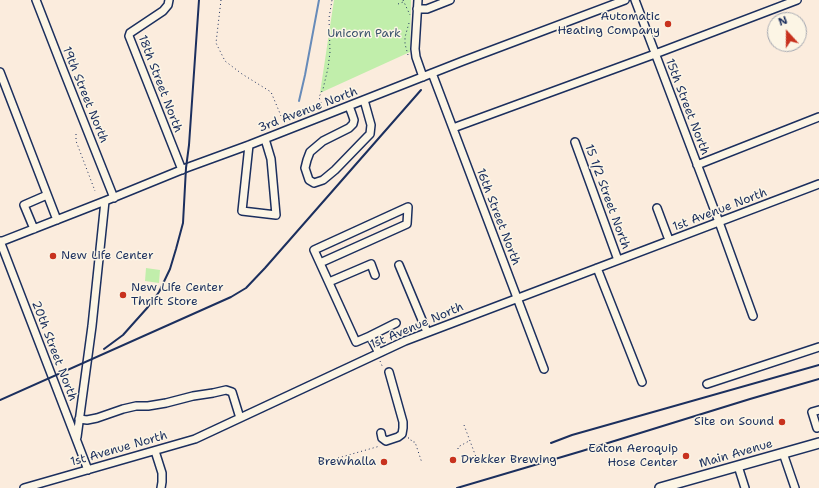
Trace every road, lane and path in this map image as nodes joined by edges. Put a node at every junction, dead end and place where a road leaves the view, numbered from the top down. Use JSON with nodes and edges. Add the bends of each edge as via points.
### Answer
{"nodes":[{"id":1,"x":36,"y":0,"type":"edge"},
{"id":2,"x":169,"y":0,"type":"edge"},
{"id":3,"x":220,"y":0,"type":"edge"},
{"id":4,"x":332,"y":0,"type":"edge"},
{"id":5,"x":418,"y":0,"type":"edge"},
{"id":6,"x":450,"y":0,"type":"edge"},
{"id":7,"x":625,"y":0,"type":"edge"},
{"id":8,"x":635,"y":0,"type":"edge"},
{"id":9,"x":797,"y":0,"type":"edge"},
{"id":10,"x":403,"y":1,"type":"edge"},
{"id":11,"x":398,"y":4,"type":"dead end"},
{"id":12,"x":418,"y":9,"type":"junction"},
{"id":13,"x":411,"y":19,"type":"dead end"},
{"id":14,"x":410,"y":22,"type":"dead end"},
{"id":15,"x":656,"y":54,"type":"junction"},
{"id":16,"x":408,"y":56,"type":"dead end"},
{"id":17,"x":0,"y":72,"type":"edge"},
{"id":18,"x":432,"y":73,"type":"junction"},
{"id":19,"x":423,"y":77,"type":"junction"},
{"id":20,"x":364,"y":100,"type":"junction"},
{"id":21,"x":321,"y":103,"type":"dead end"},
{"id":22,"x":349,"y":106,"type":"junction"},
{"id":23,"x":819,"y":116,"type":"edge"},
{"id":24,"x":453,"y":128,"type":"junction"},
{"id":25,"x":287,"y":130,"type":"junction"},
{"id":26,"x":76,"y":134,"type":"dead end"},
{"id":27,"x":265,"y":139,"type":"junction"},
{"id":28,"x":575,"y":142,"type":"dead end"},
{"id":29,"x":249,"y":145,"type":"junction"},
{"id":30,"x":698,"y":165,"type":"junction"},
{"id":31,"x":182,"y":170,"type":"junction"},
{"id":32,"x":819,"y":185,"type":"edge"},
{"id":33,"x":95,"y":191,"type":"dead end"},
{"id":34,"x":47,"y":195,"type":"junction"},
{"id":35,"x":114,"y":198,"type":"junction"},
{"id":36,"x":105,"y":201,"type":"junction"},
{"id":37,"x":657,"y":208,"type":"dead end"},
{"id":38,"x":57,"y":220,"type":"junction"},
{"id":39,"x":719,"y":222,"type":"junction"},
{"id":40,"x":366,"y":226,"type":"junction"},
{"id":41,"x":34,"y":229,"type":"junction"},
{"id":42,"x":372,"y":239,"type":"junction"},
{"id":43,"x":669,"y":240,"type":"junction"},
{"id":44,"x":0,"y":241,"type":"edge"},
{"id":45,"x":618,"y":260,"type":"junction"},
{"id":46,"x":320,"y":263,"type":"junction"},
{"id":47,"x":399,"y":265,"type":"dead end"},
{"id":48,"x":597,"y":268,"type":"junction"},
{"id":49,"x":375,"y":275,"type":"dead end"},
{"id":50,"x":329,"y":282,"type":"junction"},
{"id":51,"x":517,"y":298,"type":"junction"},
{"id":52,"x":753,"y":316,"type":"dead end"},
{"id":53,"x":396,"y":323,"type":"dead end"},
{"id":54,"x":427,"y":332,"type":"junction"},
{"id":55,"x":370,"y":336,"type":"junction"},
{"id":56,"x":819,"y":347,"type":"edge"},
{"id":57,"x":379,"y":353,"type":"junction"},
{"id":58,"x":380,"y":361,"type":"dead end"},
{"id":59,"x":544,"y":369,"type":"dead end"},
{"id":60,"x":386,"y":370,"type":"joint"},
{"id":61,"x":642,"y":382,"type":"dead end"},
{"id":62,"x":707,"y":384,"type":"dead end"},
{"id":63,"x":819,"y":410,"type":"edge"},
{"id":64,"x":240,"y":418,"type":"junction"},
{"id":65,"x":79,"y":419,"type":"junction"},
{"id":66,"x":464,"y":425,"type":"dead end"},
{"id":67,"x":817,"y":428,"type":"dead end"},
{"id":68,"x":381,"y":433,"type":"dead end"},
{"id":69,"x":76,"y":439,"type":"junction"},
{"id":70,"x":470,"y":441,"type":"junction"},
{"id":71,"x":819,"y":443,"type":"edge"},
{"id":72,"x":458,"y":449,"type":"dead end"},
{"id":73,"x":417,"y":450,"type":"dead end"},
{"id":74,"x":155,"y":451,"type":"junction"},
{"id":75,"x":414,"y":451,"type":"dead end"},
{"id":76,"x":783,"y":453,"type":"junction"},
{"id":77,"x":474,"y":458,"type":"dead end"},
{"id":78,"x":738,"y":466,"type":"junction"},
{"id":79,"x":88,"y":470,"type":"junction"},
{"id":80,"x":24,"y":488,"type":"edge"},
{"id":81,"x":161,"y":488,"type":"edge"},
{"id":82,"x":660,"y":488,"type":"edge"},
{"id":83,"x":745,"y":488,"type":"edge"},
{"id":84,"x":795,"y":488,"type":"edge"}],
"edges":[{"from":1,"to":35,"type":"street","name":"19th Street North"},
{"from":2,"to":31,"type":"street","name":"18th Street North","via":[[163,11],[129,36]]},
{"from":3,"to":25,"type":"path","via":[[216,43],[224,61],[271,92]]},
{"from":4,"to":21,"type":"path","via":[[329,18],[330,52],[319,97]]},
{"from":5,"to":12,"type":"street"},
{"from":6,"to":12,"type":"street","via":[[427,9]]},
{"from":7,"to":18,"type":"street","name":"3rd Avenue North"},
{"from":8,"to":15,"type":"street","name":"15th Street North"},
{"from":9,"to":15,"type":"street"},
{"from":10,"to":11,"type":"path"},
{"from":10,"to":13,"type":"path"},
{"from":12,"to":19,"type":"street","via":[[416,57]]},
{"from":14,"to":16,"type":"path","via":[[405,37]]},
{"from":15,"to":24,"type":"street"},
{"from":15,"to":30,"type":"street","name":"15th Street North"},
{"from":17,"to":34,"type":"street"},
{"from":18,"to":19,"type":"street","name":"3rd Avenue North"},
{"from":18,"to":24,"type":"street","name":"16th Street North"},
{"from":19,"to":20,"type":"street","name":"3rd Avenue North"},
{"from":20,"to":22,"type":"street","name":"3rd Avenue North"},
{"from":20,"to":22,"type":"street","via":[[371,125],[370,134],[323,180],[308,180],[305,168],[310,152],[323,141],[353,124]]},
{"from":22,"to":25,"type":"street","name":"3rd Avenue North"},
{"from":23,"to":30,"type":"street"},
{"from":24,"to":51,"type":"street","name":"16th Street North"},
{"from":25,"to":27,"type":"street","name":"3rd Avenue North"},
{"from":26,"to":33,"type":"path","via":[[76,142]]},
{"from":27,"to":29,"type":"street","name":"3rd Avenue North"},
{"from":27,"to":29,"type":"street","via":[[271,159],[276,215],[242,211]]},
{"from":28,"to":45,"type":"street","name":"15 1/2 Street North"},
{"from":29,"to":31,"type":"street","name":"3rd Avenue North"},
{"from":30,"to":39,"type":"street","name":"15th Street North"},
{"from":31,"to":35,"type":"street","name":"3rd Avenue North"},
{"from":32,"to":39,"type":"street","name":"1st Avenue North"},
{"from":34,"to":38,"type":"street"},
{"from":34,"to":41,"type":"street","via":[[24,205]]},
{"from":35,"to":36,"type":"street","name":"3rd Avenue North"},
{"from":36,"to":38,"type":"street","name":"3rd Avenue North"},
{"from":36,"to":65,"type":"street"},
{"from":37,"to":43,"type":"street"},
{"from":38,"to":41,"type":"street","name":"3rd Avenue North"},
{"from":39,"to":43,"type":"street","name":"1st Avenue North"},
{"from":39,"to":52,"type":"street","name":"15th Street North"},
{"from":40,"to":42,"type":"street"},
{"from":40,"to":42,"type":"street","via":[[408,207],[407,224]]},
{"from":40,"to":46,"type":"street","via":[[314,250]]},
{"from":41,"to":44,"type":"street","name":"3rd Avenue North"},
{"from":42,"to":46,"type":"street"},
{"from":43,"to":45,"type":"street","name":"1st Avenue North"},
{"from":44,"to":69,"type":"street","name":"20th Street North"},
{"from":45,"to":48,"type":"street","name":"1st Avenue North"},
{"from":46,"to":50,"type":"street"},
{"from":47,"to":54,"type":"street"},
{"from":48,"to":51,"type":"street","name":"1st Avenue North"},
{"from":48,"to":61,"type":"street"},
{"from":49,"to":50,"type":"street","via":[[370,264]]},
{"from":50,"to":55,"type":"street","via":[[356,342]]},
{"from":51,"to":54,"type":"street","name":"1st Avenue North"},
{"from":51,"to":59,"type":"street","name":"16th Street North"},
{"from":53,"to":55,"type":"street"},
{"from":54,"to":57,"type":"street","name":"1st Avenue North"},
{"from":55,"to":57,"type":"street"},
{"from":56,"to":62,"type":"street"},
{"from":57,"to":64,"type":"street","name":"1st Avenue North"},
{"from":58,"to":60,"type":"path"},
{"from":60,"to":68,"type":"street","via":[[403,428],[402,434],[386,441]]},
{"from":63,"to":67,"type":"street","via":[[812,412]]},
{"from":64,"to":65,"type":"street","via":[[232,392],[226,390],[148,406],[136,406],[87,420]]},
{"from":64,"to":74,"type":"street","name":"1st Avenue North","via":[[195,439]]},
{"from":65,"to":69,"type":"street"},
{"from":66,"to":70,"type":"path"},
{"from":69,"to":79,"type":"street","name":"20th Street North"},
{"from":70,"to":72,"type":"path"},
{"from":70,"to":77,"type":"path","via":[[476,457]]},
{"from":71,"to":76,"type":"main road","name":"Main Avenue"},
{"from":73,"to":75,"type":"path"},
{"from":74,"to":79,"type":"street","name":"1st Avenue North"},
{"from":74,"to":81,"type":"street","via":[[162,473]]},
{"from":76,"to":78,"type":"main road","name":"Main Avenue"},
{"from":76,"to":84,"type":"street"},
{"from":78,"to":82,"type":"main road","name":"Main Avenue"},
{"from":78,"to":83,"type":"street"},
{"from":79,"to":80,"type":"street","name":"1st Avenue North"}]}
